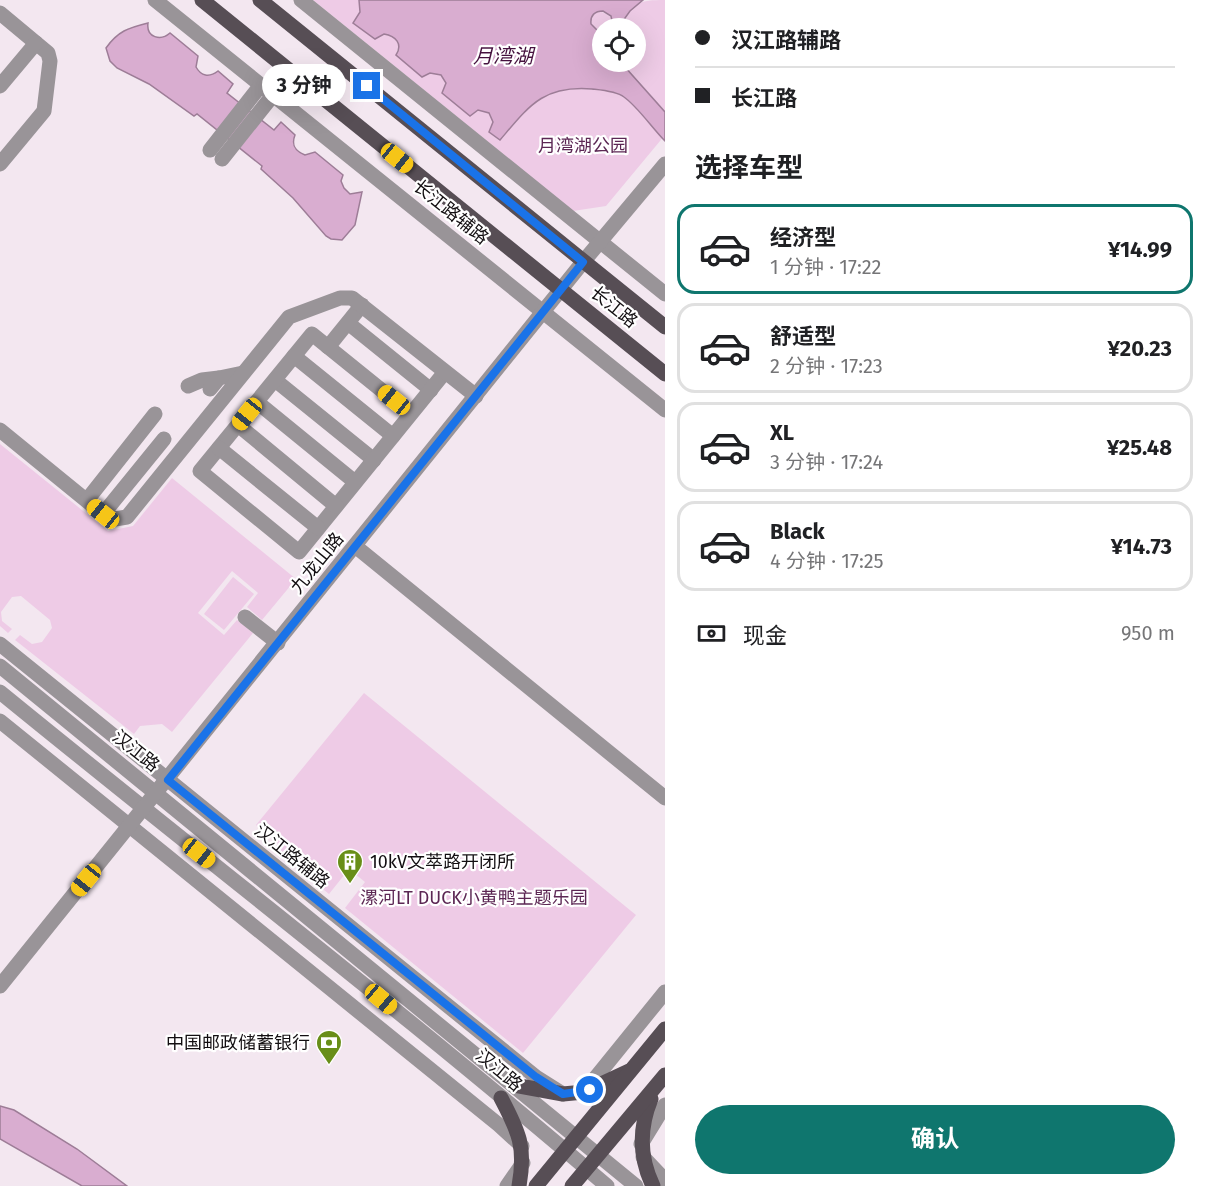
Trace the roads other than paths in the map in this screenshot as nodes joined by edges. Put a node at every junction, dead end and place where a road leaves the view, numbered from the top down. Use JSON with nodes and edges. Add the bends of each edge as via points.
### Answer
{"nodes":[{"id":1,"x":155,"y":0,"type":"edge"},
{"id":2,"x":202,"y":0,"type":"edge"},
{"id":3,"x":260,"y":0,"type":"edge"},
{"id":4,"x":301,"y":0,"type":"edge"},
{"id":5,"x":0,"y":14,"type":"edge"},
{"id":6,"x":36,"y":43,"type":"junction"},
{"id":7,"x":1,"y":83,"type":"edge"},
{"id":8,"x":261,"y":85,"type":"junction"},
{"id":9,"x":273,"y":95,"type":"junction"},
{"id":10,"x":0,"y":164,"type":"edge"},
{"id":11,"x":665,"y":164,"type":"edge"},
{"id":12,"x":600,"y":242,"type":"junction"},
{"id":13,"x":583,"y":262,"type":"junction"},
{"id":14,"x":561,"y":290,"type":"junction"},
{"id":15,"x":665,"y":294,"type":"edge"},
{"id":16,"x":362,"y":305,"type":"junction"},
{"id":17,"x":544,"y":312,"type":"junction"},
{"id":18,"x":348,"y":323,"type":"junction"},
{"id":19,"x":665,"y":327,"type":"edge"},
{"id":20,"x":328,"y":347,"type":"junction"},
{"id":21,"x":294,"y":356,"type":"junction"},
{"id":22,"x":445,"y":372,"type":"junction"},
{"id":23,"x":243,"y":373,"type":"junction"},
{"id":24,"x":665,"y":374,"type":"edge"},
{"id":25,"x":275,"y":380,"type":"junction"},
{"id":26,"x":188,"y":386,"type":"dead end"},
{"id":27,"x":430,"y":390,"type":"junction"},
{"id":28,"x":476,"y":396,"type":"junction"},
{"id":29,"x":257,"y":402,"type":"junction"},
{"id":30,"x":665,"y":410,"type":"edge"},
{"id":31,"x":155,"y":414,"type":"dead end"},
{"id":32,"x":411,"y":414,"type":"junction"},
{"id":33,"x":238,"y":426,"type":"junction"},
{"id":34,"x":0,"y":430,"type":"edge"},
{"id":35,"x":393,"y":436,"type":"junction"},
{"id":36,"x":164,"y":439,"type":"dead end"},
{"id":37,"x":219,"y":448,"type":"junction"},
{"id":38,"x":123,"y":454,"type":"junction"},
{"id":39,"x":374,"y":460,"type":"junction"},
{"id":40,"x":140,"y":468,"type":"junction"},
{"id":41,"x":156,"y":481,"type":"junction"},
{"id":42,"x":355,"y":482,"type":"junction"},
{"id":43,"x":87,"y":500,"type":"junction"},
{"id":44,"x":336,"y":506,"type":"junction"},
{"id":45,"x":103,"y":514,"type":"junction"},
{"id":46,"x":318,"y":528,"type":"junction"},
{"id":47,"x":355,"y":546,"type":"junction"},
{"id":48,"x":245,"y":617,"type":"dead end"},
{"id":49,"x":278,"y":643,"type":"junction"},
{"id":50,"x":0,"y":644,"type":"edge"},
{"id":51,"x":0,"y":666,"type":"edge"},
{"id":52,"x":0,"y":692,"type":"edge"},
{"id":53,"x":0,"y":721,"type":"edge"},
{"id":54,"x":168,"y":780,"type":"junction"},
{"id":55,"x":157,"y":793,"type":"junction"},
{"id":56,"x":665,"y":798,"type":"edge"},
{"id":57,"x":143,"y":810,"type":"junction"},
{"id":58,"x":130,"y":826,"type":"junction"},
{"id":59,"x":0,"y":986,"type":"edge"},
{"id":60,"x":665,"y":992,"type":"edge"},
{"id":61,"x":665,"y":1029,"type":"edge"},
{"id":62,"x":634,"y":1068,"type":"junction"},
{"id":63,"x":661,"y":1081,"type":"edge"},
{"id":64,"x":514,"y":1085,"type":"junction"},
{"id":65,"x":584,"y":1092,"type":"junction"},
{"id":66,"x":563,"y":1094,"type":"junction"},
{"id":67,"x":501,"y":1098,"type":"junction"},
{"id":68,"x":665,"y":1105,"type":"edge"},
{"id":69,"x":577,"y":1137,"type":"junction"},
{"id":70,"x":522,"y":1146,"type":"junction"},
{"id":71,"x":565,"y":1151,"type":"junction"},
{"id":72,"x":642,"y":1151,"type":"junction"},
{"id":73,"x":598,"y":1155,"type":"junction"},
{"id":74,"x":523,"y":1163,"type":"junction"},
{"id":75,"x":586,"y":1168,"type":"junction"},
{"id":76,"x":665,"y":1180,"type":"edge"},
{"id":77,"x":507,"y":1186,"type":"edge"},
{"id":78,"x":519,"y":1186,"type":"edge"},
{"id":79,"x":536,"y":1186,"type":"edge"},
{"id":80,"x":572,"y":1186,"type":"edge"},
{"id":81,"x":607,"y":1186,"type":"edge"},
{"id":82,"x":636,"y":1186,"type":"edge"},
{"id":83,"x":653,"y":1186,"type":"edge"}],
"edges":[{"from":1,"to":8,"type":"street","name":"长江路辅路"},
{"from":2,"to":14,"type":"main road","name":"长江路"},
{"from":3,"to":13,"type":"main road","name":"长江路"},
{"from":4,"to":12,"type":"street"},
{"from":5,"to":6,"type":"street"},
{"from":6,"to":7,"type":"street"},
{"from":6,"to":10,"type":"street","via":[[48,52],[50,61],[44,111]]},
{"from":8,"to":9,"type":"street","name":"长江路辅路"},
{"from":8,"to":9,"type":"street","via":[[216,155]]},
{"from":9,"to":17,"type":"street","name":"长江路辅路"},
{"from":11,"to":12,"type":"street","name":"九龙山路"},
{"from":12,"to":13,"type":"street","name":"九龙山路"},
{"from":12,"to":15,"type":"street"},
{"from":13,"to":14,"type":"street","name":"九龙山路"},
{"from":13,"to":19,"type":"main road","name":"长江路"},
{"from":14,"to":17,"type":"street","name":"九龙山路"},
{"from":14,"to":24,"type":"main road","name":"长江路"},
{"from":16,"to":18,"type":"street"},
{"from":16,"to":22,"type":"street"},
{"from":16,"to":23,"type":"street","via":[[352,298],[340,298],[289,317]]},
{"from":17,"to":28,"type":"street","name":"九龙山路"},
{"from":17,"to":30,"type":"street","name":"长江路辅路"},
{"from":18,"to":20,"type":"street"},
{"from":18,"to":27,"type":"street"},
{"from":20,"to":21,"type":"street","via":[[312,334]]},
{"from":20,"to":32,"type":"street"},
{"from":21,"to":25,"type":"street"},
{"from":21,"to":35,"type":"street"},
{"from":22,"to":27,"type":"street"},
{"from":22,"to":28,"type":"street"},
{"from":23,"to":26,"type":"street","via":[[214,384],[202,380]]},
{"from":23,"to":41,"type":"street"},
{"from":25,"to":29,"type":"street"},
{"from":25,"to":39,"type":"street"},
{"from":27,"to":32,"type":"street"},
{"from":28,"to":47,"type":"street","name":"九龙山路"},
{"from":29,"to":33,"type":"street"},
{"from":29,"to":42,"type":"street"},
{"from":31,"to":38,"type":"street"},
{"from":32,"to":35,"type":"street"},
{"from":33,"to":37,"type":"street"},
{"from":33,"to":44,"type":"street"},
{"from":34,"to":43,"type":"street"},
{"from":35,"to":39,"type":"street"},
{"from":36,"to":40,"type":"street"},
{"from":37,"to":46,"type":"street"},
{"from":37,"to":46,"type":"street","via":[[200,471],[299,552]]},
{"from":38,"to":40,"type":"street"},
{"from":38,"to":43,"type":"street"},
{"from":39,"to":42,"type":"street"},
{"from":40,"to":41,"type":"street"},
{"from":40,"to":45,"type":"street"},
{"from":41,"to":45,"type":"street","via":[[127,517],[115,519]]},
{"from":42,"to":44,"type":"street"},
{"from":43,"to":45,"type":"street"},
{"from":44,"to":46,"type":"street"},
{"from":47,"to":49,"type":"street","name":"九龙山路"},
{"from":47,"to":56,"type":"street"},
{"from":48,"to":49,"type":"street"},
{"from":49,"to":54,"type":"street","name":"九龙山路"},
{"from":50,"to":54,"type":"street","name":"汉江路辅路"},
{"from":51,"to":55,"type":"street","name":"汉江路"},
{"from":52,"to":57,"type":"street","name":"汉江路"},
{"from":53,"to":58,"type":"street"},
{"from":54,"to":55,"type":"street","name":"九龙山路"},
{"from":54,"to":66,"type":"street","name":"汉江路辅路"},
{"from":55,"to":57,"type":"street","name":"九龙山路"},
{"from":55,"to":64,"type":"street","name":"汉江路"},
{"from":57,"to":58,"type":"street","name":"九龙山路"},
{"from":57,"to":67,"type":"street","name":"汉江路"},
{"from":58,"to":59,"type":"street","name":"九龙山路"},
{"from":58,"to":70,"type":"street"},
{"from":60,"to":65,"type":"street"},
{"from":61,"to":62,"type":"main road"},
{"from":62,"to":65,"type":"main road"},
{"from":62,"to":69,"type":"main road"},
{"from":63,"to":72,"type":"main road","via":[[644,1116]]},
{"from":63,"to":73,"type":"main road"},
{"from":64,"to":66,"type":"main road"},
{"from":64,"to":69,"type":"street","name":"汉江路"},
{"from":65,"to":66,"type":"main road"},
{"from":67,"to":70,"type":"main road"},
{"from":67,"to":71,"type":"street","name":"汉江路"},
{"from":68,"to":72,"type":"street"},
{"from":69,"to":71,"type":"main road"},
{"from":69,"to":73,"type":"street","name":"汉江路"},
{"from":70,"to":74,"type":"main road"},
{"from":71,"to":75,"type":"street","name":"汉江路"},
{"from":71,"to":79,"type":"main road"},
{"from":72,"to":76,"type":"street"},
{"from":72,"to":83,"type":"main road"},
{"from":73,"to":75,"type":"main road"},
{"from":73,"to":82,"type":"street","name":"汉江路"},
{"from":74,"to":77,"type":"street"},
{"from":74,"to":78,"type":"main road"},
{"from":75,"to":80,"type":"main road"},
{"from":75,"to":81,"type":"street","name":"汉江路"}]}
